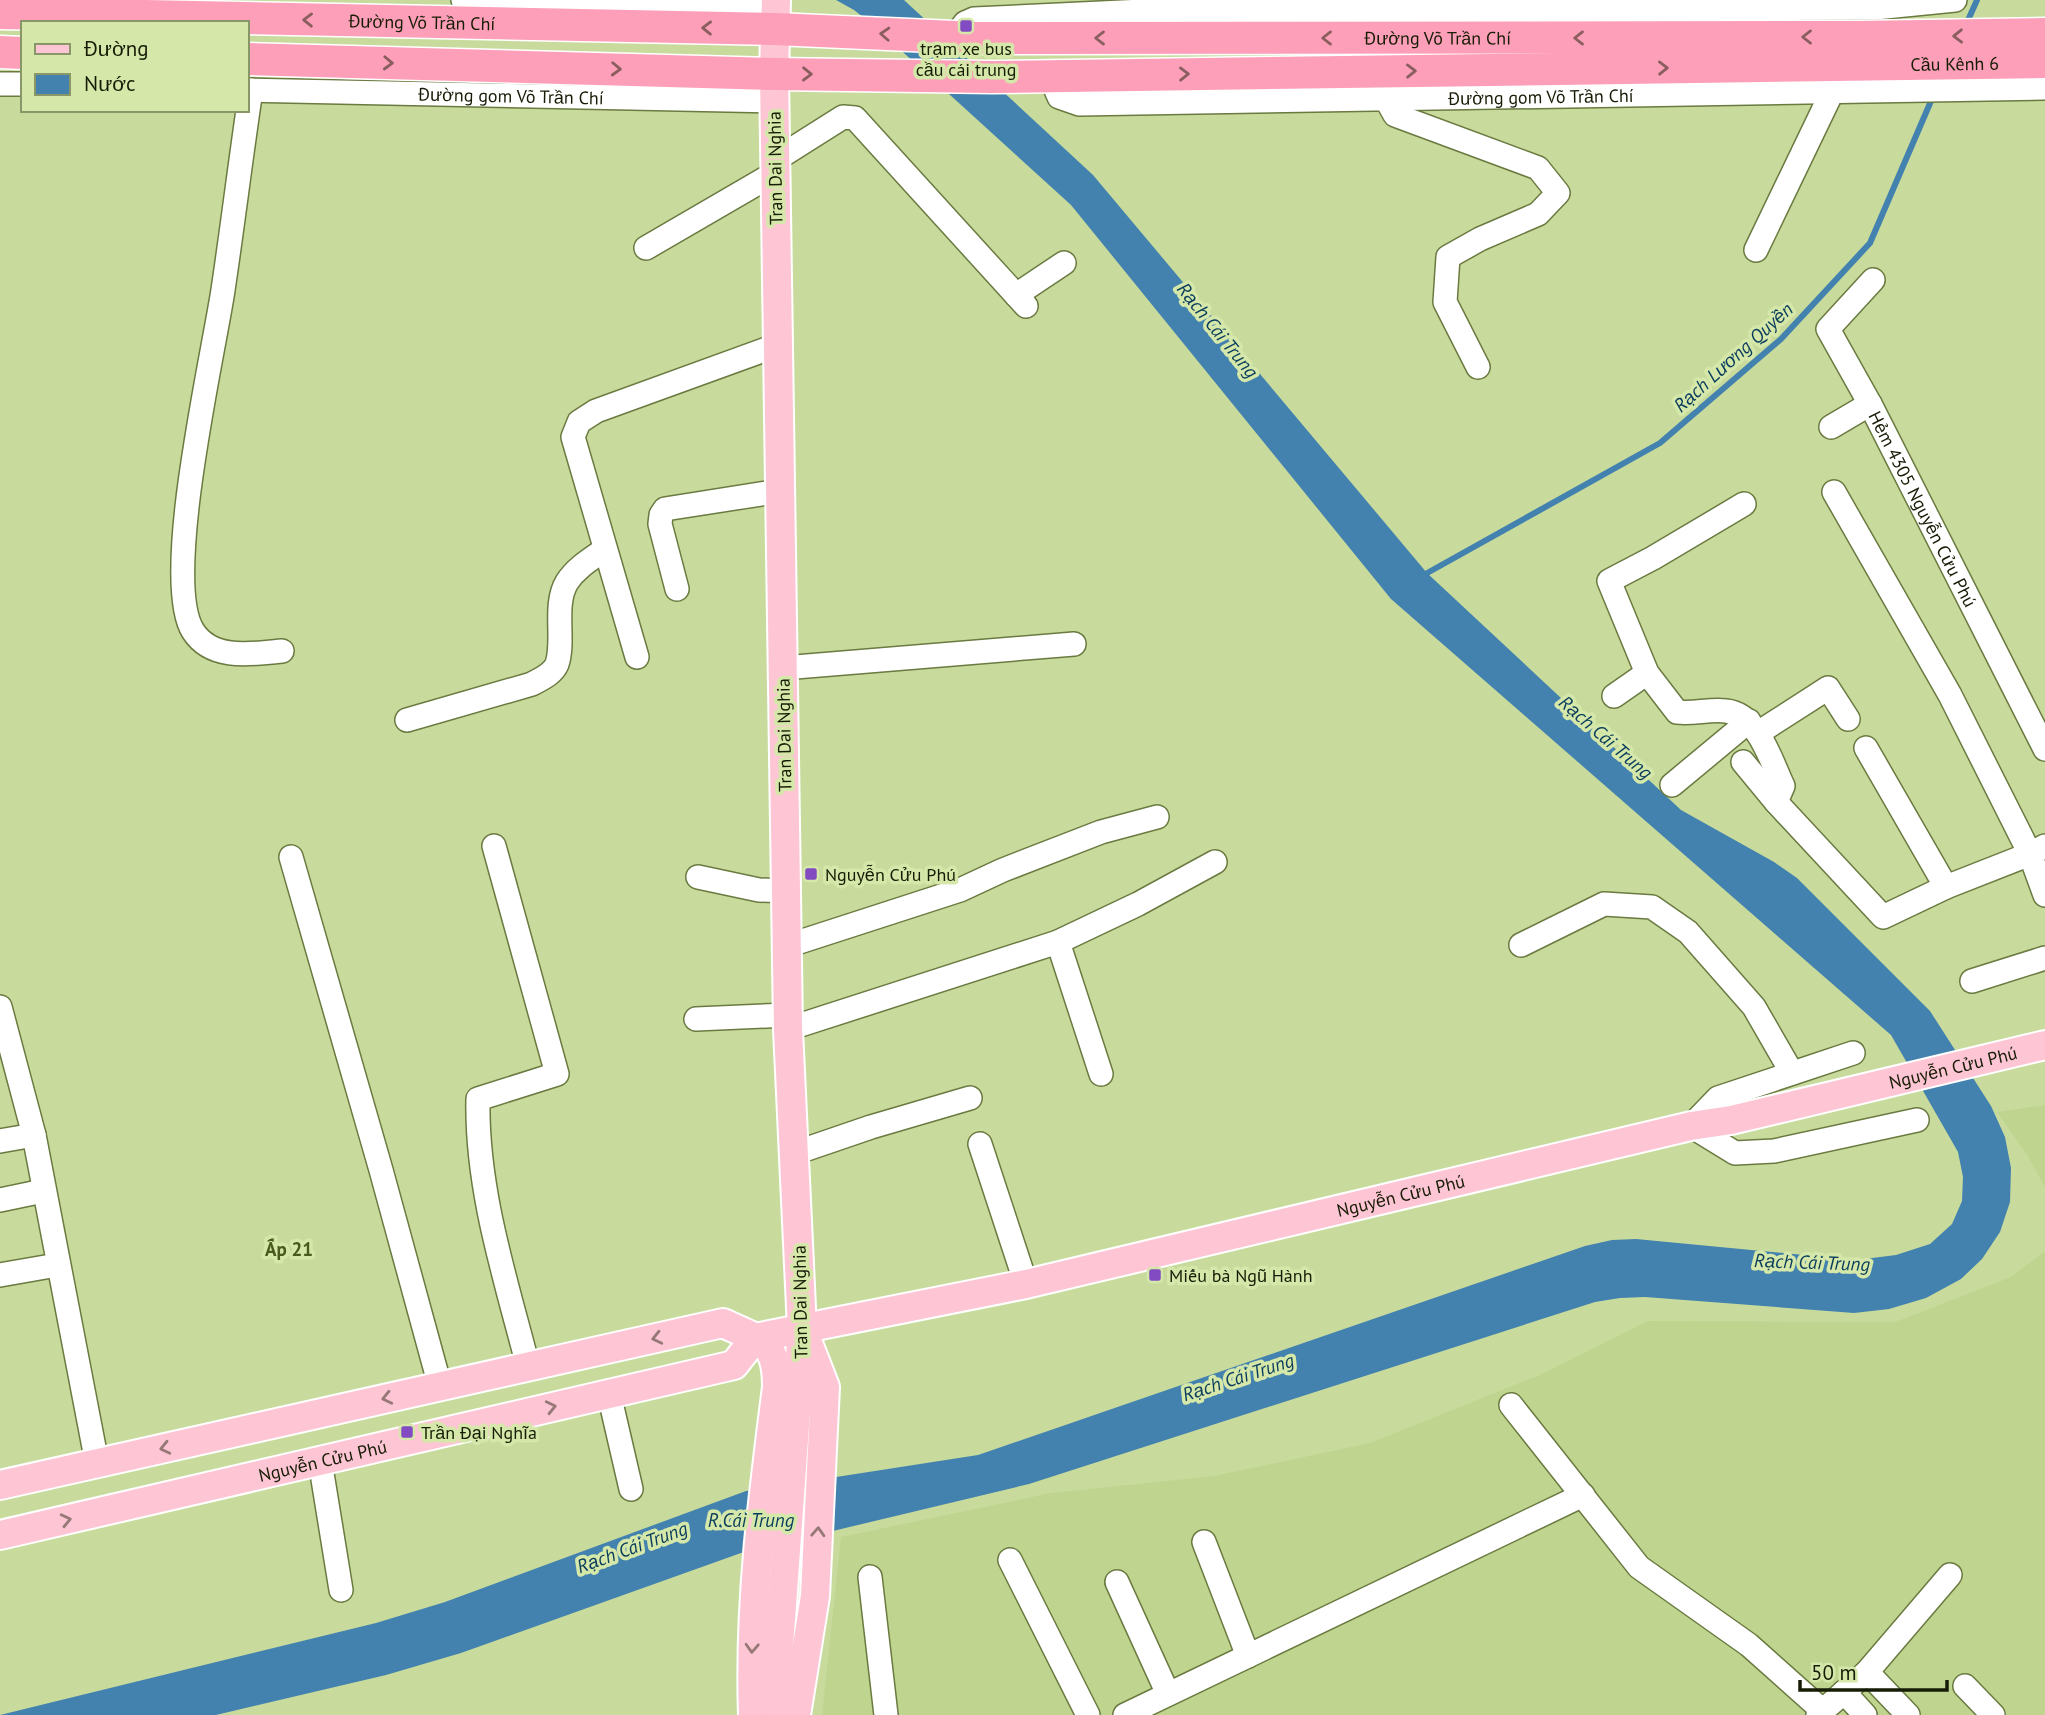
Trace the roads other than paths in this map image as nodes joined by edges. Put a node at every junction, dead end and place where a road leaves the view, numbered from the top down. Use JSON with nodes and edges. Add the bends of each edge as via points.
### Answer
{"nodes":[{"id":1,"x":463,"y":0,"type":"edge"},
{"id":2,"x":1955,"y":0,"type":"edge"},
{"id":3,"x":1877,"y":4,"type":"edge"},
{"id":4,"x":1141,"y":6,"type":"edge"},
{"id":5,"x":550,"y":9,"type":"edge"},
{"id":6,"x":775,"y":12,"type":"edge"},
{"id":7,"x":0,"y":13,"type":"edge"},
{"id":8,"x":1857,"y":37,"type":"junction"},
{"id":9,"x":966,"y":38,"type":"junction"},
{"id":10,"x":2031,"y":49,"type":"edge"},
{"id":11,"x":1896,"y":51,"type":"junction"},
{"id":12,"x":0,"y":52,"type":"edge"},
{"id":13,"x":21,"y":53,"type":"edge"},
{"id":14,"x":248,"y":59,"type":"edge"},
{"id":15,"x":1050,"y":76,"type":"junction"},
{"id":16,"x":0,"y":84,"type":"edge"},
{"id":17,"x":21,"y":84,"type":"edge"},
{"id":18,"x":774,"y":88,"type":"junction"},
{"id":19,"x":2045,"y":88,"type":"edge"},
{"id":20,"x":249,"y":90,"type":"edge"},
{"id":21,"x":1832,"y":92,"type":"junction"},
{"id":22,"x":1386,"y":99,"type":"junction"},
{"id":23,"x":246,"y":112,"type":"edge"},
{"id":24,"x":775,"y":167,"type":"junction"},
{"id":25,"x":646,"y":248,"type":"dead end"},
{"id":26,"x":1756,"y":250,"type":"dead end"},
{"id":27,"x":1064,"y":263,"type":"dead end"},
{"id":28,"x":1873,"y":280,"type":"dead end"},
{"id":29,"x":778,"y":345,"type":"junction"},
{"id":30,"x":1478,"y":367,"type":"dead end"},
{"id":31,"x":1870,"y":404,"type":"junction"},
{"id":32,"x":1831,"y":427,"type":"dead end"},
{"id":33,"x":780,"y":491,"type":"junction"},
{"id":34,"x":1834,"y":492,"type":"dead end"},
{"id":35,"x":1744,"y":504,"type":"dead end"},
{"id":36,"x":604,"y":550,"type":"junction"},
{"id":37,"x":677,"y":589,"type":"dead end"},
{"id":38,"x":1074,"y":644,"type":"dead end"},
{"id":39,"x":282,"y":651,"type":"dead end"},
{"id":40,"x":637,"y":657,"type":"dead end"},
{"id":41,"x":783,"y":668,"type":"junction"},
{"id":42,"x":1647,"y":673,"type":"junction"},
{"id":43,"x":1614,"y":696,"type":"dead end"},
{"id":44,"x":1848,"y":719,"type":"dead end"},
{"id":45,"x":407,"y":720,"type":"dead end"},
{"id":46,"x":1753,"y":727,"type":"junction"},
{"id":47,"x":1866,"y":748,"type":"dead end"},
{"id":48,"x":2045,"y":749,"type":"edge"},
{"id":49,"x":1743,"y":762,"type":"dead end"},
{"id":50,"x":1672,"y":785,"type":"dead end"},
{"id":51,"x":1776,"y":802,"type":"junction"},
{"id":52,"x":1157,"y":817,"type":"dead end"},
{"id":53,"x":494,"y":846,"type":"dead end"},
{"id":54,"x":2038,"y":850,"type":"edge"},
{"id":55,"x":291,"y":857,"type":"dead end"},
{"id":56,"x":1215,"y":862,"type":"dead end"},
{"id":57,"x":698,"y":877,"type":"dead end"},
{"id":58,"x":1946,"y":887,"type":"junction"},
{"id":59,"x":786,"y":891,"type":"junction"},
{"id":60,"x":2045,"y":895,"type":"edge"},
{"id":61,"x":1058,"y":942,"type":"junction"},
{"id":62,"x":1521,"y":945,"type":"dead end"},
{"id":63,"x":787,"y":946,"type":"junction"},
{"id":64,"x":2045,"y":958,"type":"edge"},
{"id":65,"x":1972,"y":981,"type":"dead end"},
{"id":66,"x":0,"y":1007,"type":"edge"},
{"id":67,"x":695,"y":1019,"type":"dead end"},
{"id":68,"x":788,"y":1022,"type":"junction"},
{"id":69,"x":2045,"y":1045,"type":"edge"},
{"id":70,"x":1853,"y":1053,"type":"dead end"},
{"id":71,"x":1793,"y":1073,"type":"junction"},
{"id":72,"x":1101,"y":1074,"type":"dead end"},
{"id":73,"x":970,"y":1098,"type":"dead end"},
{"id":74,"x":1917,"y":1120,"type":"dead end"},
{"id":75,"x":1691,"y":1126,"type":"junction"},
{"id":76,"x":34,"y":1135,"type":"junction"},
{"id":77,"x":0,"y":1142,"type":"edge"},
{"id":78,"x":980,"y":1144,"type":"dead end"},
{"id":79,"x":795,"y":1153,"type":"junction"},
{"id":80,"x":43,"y":1191,"type":"junction"},
{"id":81,"x":0,"y":1200,"type":"edge"},
{"id":82,"x":57,"y":1265,"type":"junction"},
{"id":83,"x":0,"y":1275,"type":"edge"},
{"id":84,"x":1026,"y":1283,"type":"junction"},
{"id":85,"x":853,"y":1318,"type":"junction"},
{"id":86,"x":803,"y":1329,"type":"junction"},
{"id":87,"x":755,"y":1338,"type":"junction"},
{"id":88,"x":527,"y":1367,"type":"junction"},
{"id":89,"x":440,"y":1385,"type":"junction"},
{"id":90,"x":777,"y":1387,"type":"junction"},
{"id":91,"x":825,"y":1387,"type":"junction"},
{"id":92,"x":609,"y":1394,"type":"junction"},
{"id":93,"x":1511,"y":1405,"type":"dead end"},
{"id":94,"x":320,"y":1461,"type":"junction"},
{"id":95,"x":97,"y":1463,"type":"junction"},
{"id":96,"x":779,"y":1469,"type":"junction"},
{"id":97,"x":0,"y":1485,"type":"edge"},
{"id":98,"x":631,"y":1489,"type":"dead end"},
{"id":99,"x":1583,"y":1495,"type":"junction"},
{"id":100,"x":0,"y":1535,"type":"edge"},
{"id":101,"x":1204,"y":1542,"type":"dead end"},
{"id":102,"x":1010,"y":1560,"type":"dead end"},
{"id":103,"x":1950,"y":1575,"type":"dead end"},
{"id":104,"x":870,"y":1577,"type":"dead end"},
{"id":105,"x":1117,"y":1582,"type":"dead end"},
{"id":106,"x":341,"y":1590,"type":"dead end"},
{"id":107,"x":1248,"y":1656,"type":"junction"},
{"id":108,"x":1867,"y":1672,"type":"junction"},
{"id":109,"x":1965,"y":1686,"type":"dead end"},
{"id":110,"x":1844,"y":1692,"type":"junction"},
{"id":111,"x":1168,"y":1694,"type":"junction"},
{"id":112,"x":1821,"y":1713,"type":"edge"},
{"id":113,"x":753,"y":1715,"type":"edge"},
{"id":114,"x":774,"y":1715,"type":"edge"},
{"id":115,"x":796,"y":1715,"type":"edge"},
{"id":116,"x":886,"y":1715,"type":"edge"},
{"id":117,"x":1088,"y":1715,"type":"edge"},
{"id":118,"x":1125,"y":1715,"type":"edge"},
{"id":119,"x":1865,"y":1715,"type":"edge"},
{"id":120,"x":1908,"y":1715,"type":"edge"},
{"id":121,"x":1993,"y":1715,"type":"edge"}],
"edges":[{"from":1,"to":5,"type":"street"},
{"from":2,"to":3,"type":"street"},
{"from":3,"to":4,"type":"street"},
{"from":3,"to":8,"type":"street"},
{"from":4,"to":9,"type":"street","via":[[974,19],[965,23]]},
{"from":5,"to":6,"type":"highway","name":"Đường Võ Trần Chí"},
{"from":5,"to":7,"type":"highway","name":"Đường Võ Trần Chí","one_way":true},
{"from":9,"to":6,"type":"highway","name":"Đường Võ Trần Chí","one_way":true,"via":[[842,32]]},
{"from":6,"to":18,"type":"main road","name":"Tran Dai Nghia"},
{"from":8,"to":9,"type":"highway","name":"Đường Võ Trần Chí","one_way":true},
{"from":8,"to":11,"type":"highway","name":"Đường Võ Trần Chí"},
{"from":10,"to":11,"type":"highway","name":"Cầu Kênh 6"},
{"from":15,"to":11,"type":"highway","name":"Đường Võ Trần Chí","one_way":true},
{"from":12,"to":13,"type":"highway"},
{"from":14,"to":18,"type":"highway","one_way":true},
{"from":18,"to":15,"type":"highway","name":"Đường Võ Trần Chí","one_way":true,"via":[[841,75]]},
{"from":15,"to":22,"type":"street","name":"Đường gom Võ Trần Chí","via":[[1059,97],[1079,104]]},
{"from":16,"to":17,"type":"street"},
{"from":18,"to":20,"type":"street","name":"Đường gom Võ Trần Chí"},
{"from":18,"to":24,"type":"main road","name":"Tran Dai Nghia"},
{"from":19,"to":21,"type":"street","name":"Đường gom Võ Trần Chí"},
{"from":21,"to":22,"type":"street","name":"Đường gom Võ Trần Chí"},
{"from":21,"to":26,"type":"street"},
{"from":22,"to":30,"type":"street","via":[[1395,115],[1538,168],[1558,193],[1538,214],[1448,257],[1444,302]]},
{"from":23,"to":39,"type":"street","via":[[197,443],[182,564],[183,597],[193,632],[204,644],[231,653]]},
{"from":24,"to":25,"type":"street"},
{"from":24,"to":27,"type":"street","via":[[844,117],[855,118],[1021,300]]},
{"from":24,"to":29,"type":"main road","name":"Tran Dai Nghia"},
{"from":28,"to":31,"type":"street","name":"Hẻm 4305 Nguyễn Cửu Phú","via":[[1828,329]]},
{"from":29,"to":33,"type":"main road","name":"Tran Dai Nghia"},
{"from":29,"to":36,"type":"street","via":[[596,411],[579,422],[573,437]]},
{"from":31,"to":32,"type":"street"},
{"from":31,"to":48,"type":"street","name":"Hẻm 4305 Nguyễn Cửu Phú"},
{"from":33,"to":37,"type":"street","via":[[665,509],[660,524]]},
{"from":33,"to":41,"type":"main road","name":"Tran Dai Nghia"},
{"from":34,"to":54,"type":"street"},
{"from":35,"to":42,"type":"street","via":[[1609,581]]},
{"from":36,"to":40,"type":"street"},
{"from":36,"to":45,"type":"street","via":[[566,584],[557,665],[548,675],[532,684]]},
{"from":38,"to":41,"type":"street"},
{"from":41,"to":59,"type":"main road","name":"Tran Dai Nghia"},
{"from":42,"to":43,"type":"street"},
{"from":42,"to":46,"type":"street","via":[[1677,712],[1730,711]]},
{"from":44,"to":46,"type":"street","via":[[1828,688]]},
{"from":46,"to":50,"type":"street"},
{"from":46,"to":51,"type":"street","via":[[1783,786]]},
{"from":47,"to":58,"type":"street"},
{"from":49,"to":51,"type":"street"},
{"from":51,"to":58,"type":"street","via":[[1883,917]]},
{"from":52,"to":63,"type":"street","via":[[1101,832],[960,890]]},
{"from":53,"to":88,"type":"street","via":[[557,1074],[478,1099],[478,1131],[492,1223]]},
{"from":54,"to":58,"type":"street"},
{"from":54,"to":60,"type":"street"},
{"from":55,"to":89,"type":"street"},
{"from":56,"to":61,"type":"street"},
{"from":57,"to":59,"type":"street"},
{"from":59,"to":63,"type":"main road","name":"Tran Dai Nghia"},
{"from":61,"to":68,"type":"street"},
{"from":61,"to":72,"type":"street"},
{"from":62,"to":71,"type":"street","via":[[1604,904],[1652,907],[1688,932],[1754,1007]]},
{"from":63,"to":68,"type":"main road","name":"Tran Dai Nghia"},
{"from":64,"to":65,"type":"street"},
{"from":66,"to":76,"type":"street"},
{"from":67,"to":68,"type":"street"},
{"from":68,"to":79,"type":"main road","name":"Tran Dai Nghia"},
{"from":69,"to":75,"type":"main road","name":"Nguyễn Cửu Phú"},
{"from":70,"to":71,"type":"street"},
{"from":71,"to":75,"type":"street","via":[[1717,1098]]},
{"from":73,"to":79,"type":"street"},
{"from":74,"to":75,"type":"street","via":[[1774,1151],[1735,1153]]},
{"from":75,"to":84,"type":"main road","name":"Nguyễn Cửu Phú"},
{"from":76,"to":77,"type":"street"},
{"from":76,"to":80,"type":"street"},
{"from":78,"to":84,"type":"street"},
{"from":79,"to":86,"type":"main road","name":"Tran Dai Nghia"},
{"from":80,"to":81,"type":"street"},
{"from":80,"to":82,"type":"street"},
{"from":82,"to":83,"type":"street"},
{"from":82,"to":95,"type":"street"},
{"from":84,"to":85,"type":"main road","name":"Nguyễn Cửu Phú"},
{"from":85,"to":86,"type":"main road","name":"Nguyễn Cửu Phú"},
{"from":85,"to":91,"type":"main road","via":[[831,1341]]},
{"from":86,"to":87,"type":"main road","name":"Nguyễn Cửu Phú"},
{"from":86,"to":90,"type":"main road"},
{"from":86,"to":91,"type":"main road"},
{"from":86,"to":96,"type":"main road","name":"Tran Dai Nghia","via":[[800,1393]]},
{"from":87,"to":88,"type":"main road","one_way":true,"via":[[723,1323]]},
{"from":87,"to":90,"type":"main road","via":[[774,1355]]},
{"from":87,"to":92,"type":"main road","name":"Nguyễn Cửu Phú","via":[[734,1364]]},
{"from":88,"to":89,"type":"main road"},
{"from":89,"to":95,"type":"main road","one_way":true},
{"from":90,"to":96,"type":"main road"},
{"from":115,"to":91,"type":"main road","one_way":true,"via":[[815,1596]]},
{"from":94,"to":92,"type":"main road","name":"Nguyễn Cửu Phú","one_way":true},
{"from":92,"to":98,"type":"street"},
{"from":93,"to":99,"type":"street"},
{"from":100,"to":94,"type":"main road","name":"Nguyễn Cửu Phú","one_way":true},
{"from":94,"to":106,"type":"street"},
{"from":95,"to":97,"type":"main road"},
{"from":96,"to":113,"type":"main road","one_way":true,"via":[[760,1524],[751,1668]]},
{"from":96,"to":114,"type":"main road","via":[[785,1583]]},
{"from":99,"to":107,"type":"street"},
{"from":99,"to":112,"type":"street","via":[[1639,1567],[1749,1645]]},
{"from":101,"to":107,"type":"street"},
{"from":102,"to":117,"type":"street"},
{"from":103,"to":108,"type":"street"},
{"from":104,"to":116,"type":"street"},
{"from":105,"to":111,"type":"street"},
{"from":107,"to":111,"type":"street"},
{"from":108,"to":110,"type":"street"},
{"from":108,"to":120,"type":"street"},
{"from":109,"to":121,"type":"street"},
{"from":110,"to":112,"type":"street"},
{"from":110,"to":119,"type":"street"},
{"from":111,"to":118,"type":"street"}]}
